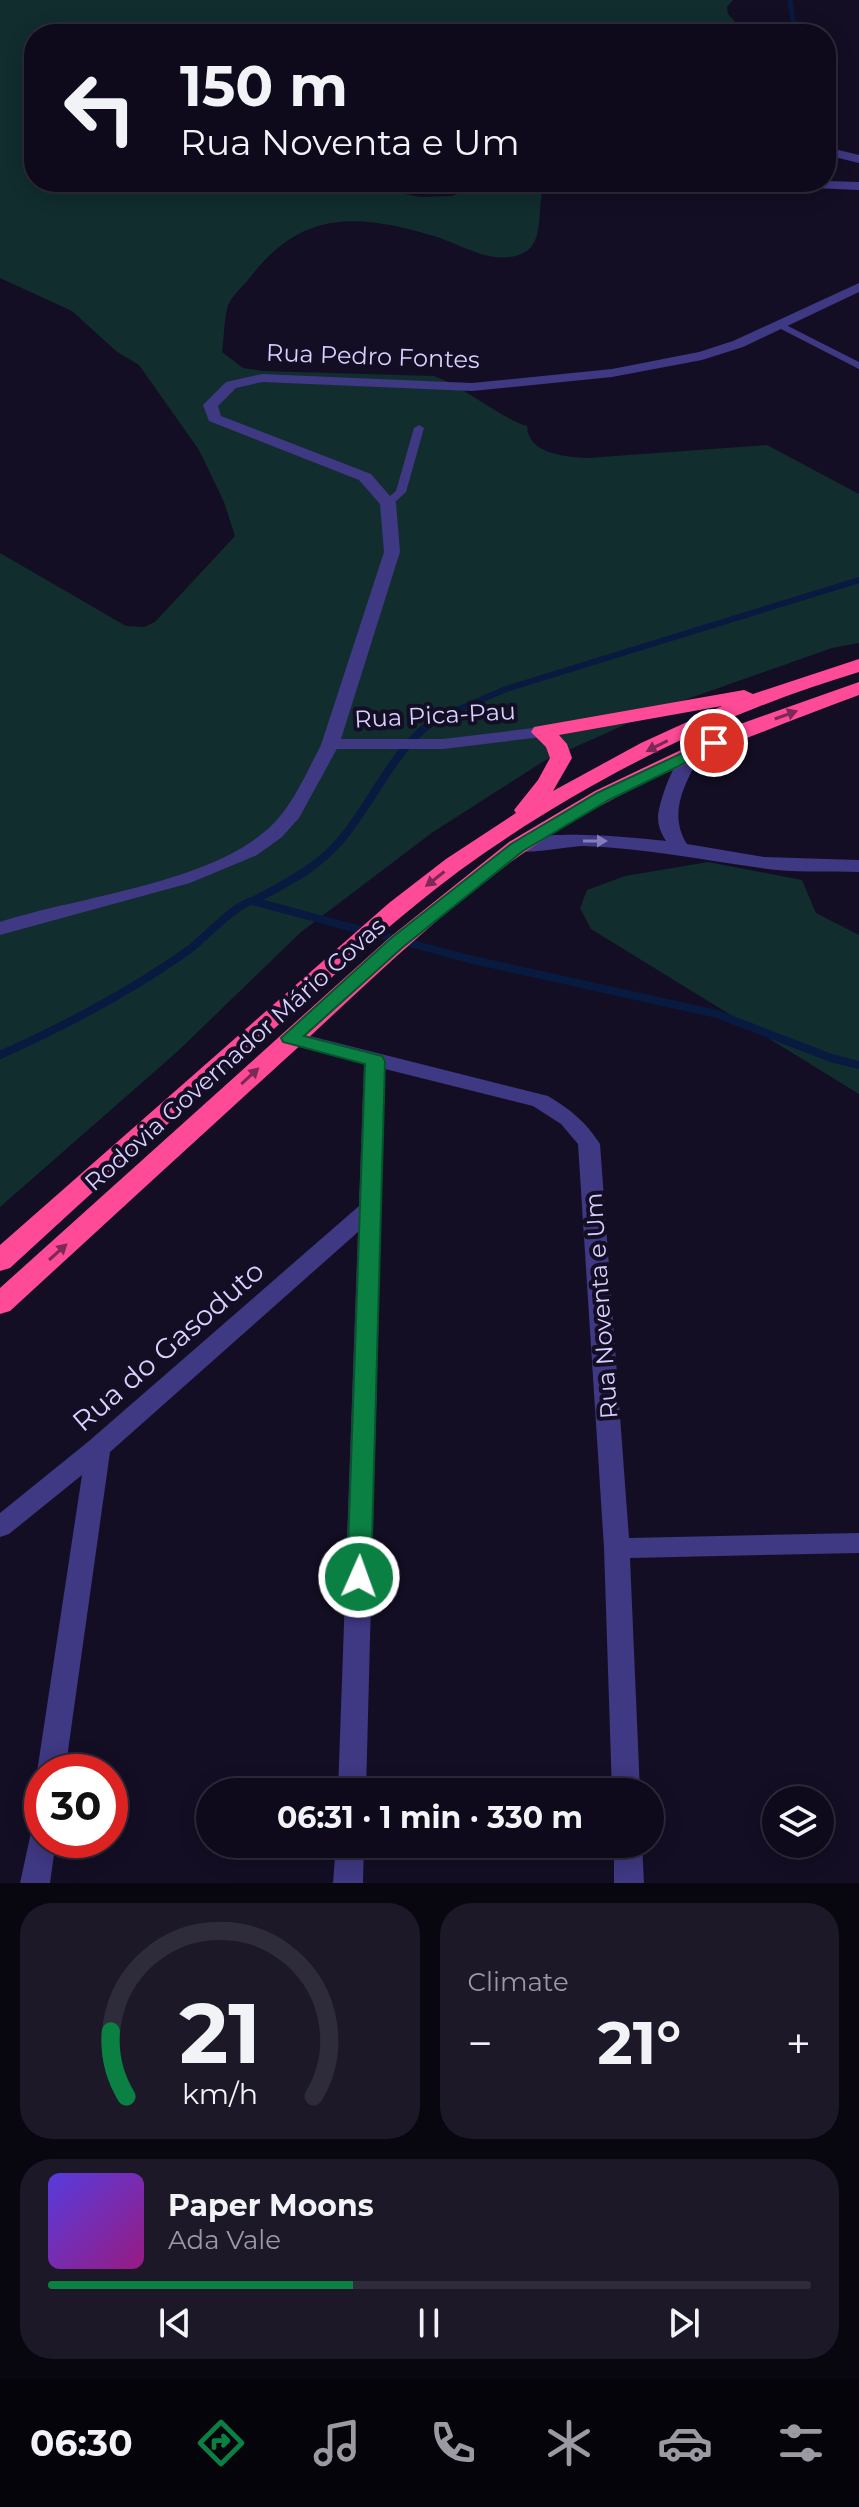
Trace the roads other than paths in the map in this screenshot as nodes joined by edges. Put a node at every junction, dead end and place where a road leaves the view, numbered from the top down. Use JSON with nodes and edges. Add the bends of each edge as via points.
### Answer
{"nodes":[{"id":1,"x":836,"y":153,"type":"edge"},
{"id":2,"x":859,"y":159,"type":"edge"},
{"id":3,"x":836,"y":185,"type":"edge"},
{"id":4,"x":859,"y":186,"type":"edge"},
{"id":5,"x":859,"y":287,"type":"edge"},
{"id":6,"x":780,"y":325,"type":"junction"},
{"id":7,"x":859,"y":366,"type":"edge"},
{"id":8,"x":419,"y":428,"type":"dead end"},
{"id":9,"x":388,"y":503,"type":"junction"},
{"id":10,"x":859,"y":665,"type":"edge"},
{"id":11,"x":859,"y":688,"type":"edge"},
{"id":12,"x":782,"y":689,"type":"junction"},
{"id":13,"x":542,"y":732,"type":"junction"},
{"id":14,"x":330,"y":745,"type":"junction"},
{"id":15,"x":691,"y":754,"type":"junction"},
{"id":16,"x":515,"y":836,"type":"junction"},
{"id":17,"x":680,"y":848,"type":"junction"},
{"id":18,"x":859,"y":866,"type":"edge"},
{"id":19,"x":0,"y":929,"type":"edge"},
{"id":20,"x":290,"y":1038,"type":"junction"},
{"id":21,"x":375,"y":1061,"type":"junction"},
{"id":22,"x":372,"y":1207,"type":"junction"},
{"id":23,"x":0,"y":1261,"type":"edge"},
{"id":24,"x":0,"y":1304,"type":"edge"},
{"id":25,"x":98,"y":1448,"type":"junction"},
{"id":26,"x":0,"y":1527,"type":"edge"},
{"id":27,"x":859,"y":1543,"type":"edge"},
{"id":28,"x":617,"y":1548,"type":"junction"},
{"id":29,"x":54,"y":1754,"type":"edge"},
{"id":30,"x":352,"y":1778,"type":"edge"},
{"id":31,"x":625,"y":1778,"type":"edge"},
{"id":32,"x":39,"y":1858,"type":"edge"},
{"id":33,"x":349,"y":1858,"type":"edge"},
{"id":34,"x":628,"y":1858,"type":"edge"},
{"id":35,"x":35,"y":1883,"type":"edge"},
{"id":36,"x":348,"y":1883,"type":"edge"},
{"id":37,"x":629,"y":1883,"type":"edge"}],
"edges":[{"from":1,"to":2,"type":"street"},
{"from":3,"to":4,"type":"street"},
{"from":5,"to":6,"type":"street","name":"Rua Pedro Fontes"},
{"from":6,"to":7,"type":"lane"},
{"from":6,"to":9,"type":"street","name":"Rua Pedro Fontes","via":[[702,356],[612,373],[472,387],[262,378],[231,385],[210,405],[214,418],[222,422],[365,477]]},
{"from":8,"to":9,"type":"lane","via":[[401,492]]},
{"from":9,"to":14,"type":"street","via":[[392,552]]},
{"from":10,"to":12,"type":"highway","name":"Rodovia Governador Mário Covas"},
{"from":15,"to":11,"type":"highway","name":"Rodovia Governador Mário Covas","one_way":true},
{"from":12,"to":13,"type":"highway"},
{"from":12,"to":16,"type":"highway","name":"Rodovia Governador Mário Covas","one_way":true,"via":[[552,801]]},
{"from":13,"to":14,"type":"street","name":"Rua Pica-Pau","via":[[457,743]]},
{"from":13,"to":16,"type":"highway","via":[[556,744],[561,758]]},
{"from":14,"to":19,"type":"street","via":[[293,813],[259,846],[184,877]]},
{"from":15,"to":16,"type":"highway","name":"Rodovia Governador Mário Covas"},
{"from":15,"to":17,"type":"street","via":[[676,786],[668,826]]},
{"from":16,"to":17,"type":"street","one_way":true},
{"from":16,"to":20,"type":"highway","name":"Rodovia Governador Mário Covas"},
{"from":16,"to":23,"type":"highway","name":"Rodovia Governador Mário Covas","one_way":true,"via":[[454,864],[393,912]]},
{"from":17,"to":18,"type":"street","via":[[764,863]]},
{"from":20,"to":21,"type":"street","name":"Rua Noventa e Um"},
{"from":24,"to":20,"type":"highway","name":"Rodovia Governador Mário Covas","one_way":true},
{"from":21,"to":22,"type":"street"},
{"from":21,"to":28,"type":"street","name":"Rua Noventa e Um","via":[[540,1101],[563,1113],[589,1144]]},
{"from":22,"to":25,"type":"street","name":"Rua do Gasoduto"},
{"from":22,"to":30,"type":"street"},
{"from":25,"to":26,"type":"street","name":"Rua do Gasoduto"},
{"from":25,"to":29,"type":"street"},
{"from":27,"to":28,"type":"street"},
{"from":28,"to":31,"type":"street","name":"Rua Noventa e Um"},
{"from":32,"to":35,"type":"street"},
{"from":33,"to":36,"type":"street"},
{"from":34,"to":37,"type":"street"}]}
